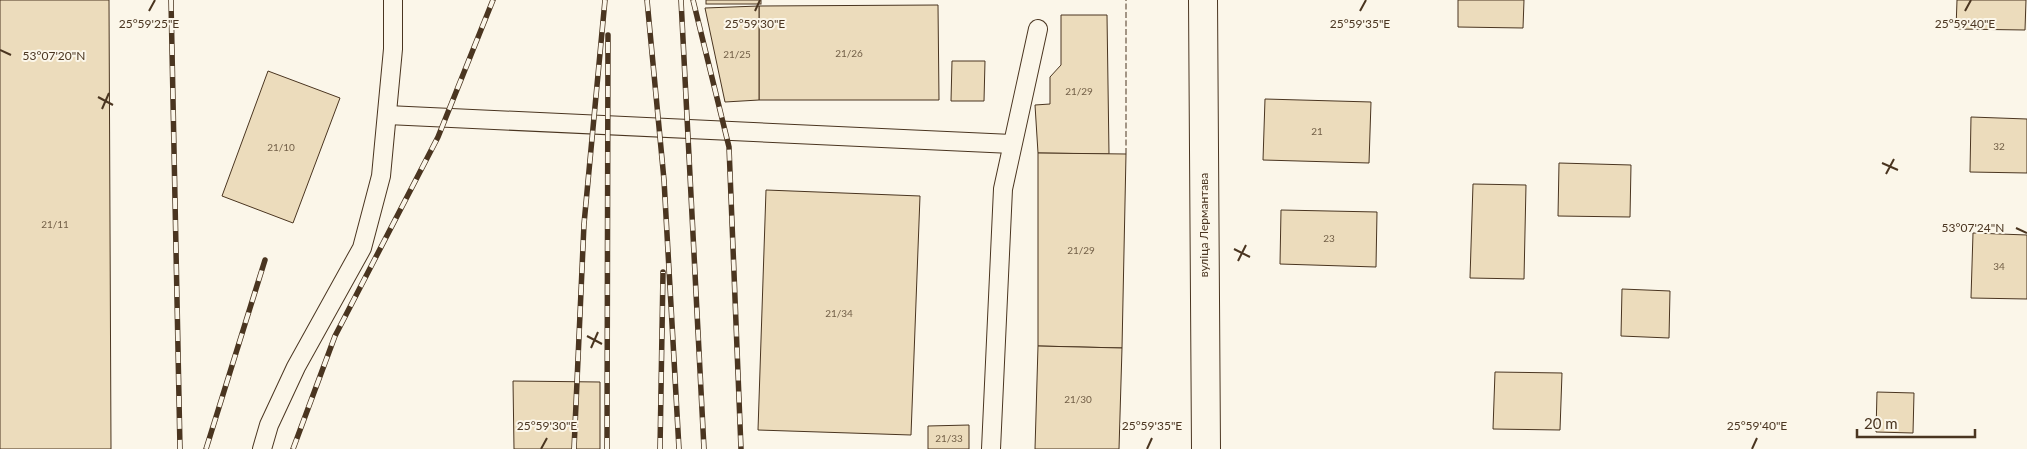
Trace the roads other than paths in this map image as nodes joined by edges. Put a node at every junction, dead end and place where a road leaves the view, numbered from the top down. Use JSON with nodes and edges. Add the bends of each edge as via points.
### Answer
{"nodes":[{"id":1,"x":393,"y":0,"type":"edge"},
{"id":2,"x":1203,"y":0,"type":"edge"},
{"id":3,"x":1038,"y":29,"type":"dead end"},
{"id":4,"x":387,"y":115,"type":"junction"},
{"id":5,"x":1012,"y":144,"type":"junction"},
{"id":6,"x":262,"y":449,"type":"edge"},
{"id":7,"x":991,"y":449,"type":"edge"},
{"id":8,"x":1206,"y":449,"type":"edge"}],
"edges":[{"from":1,"to":4,"type":"lane","via":[[394,49]]},
{"from":2,"to":8,"type":"street","name":"вуліца Лермантава"},
{"from":3,"to":5,"type":"lane"},
{"from":4,"to":5,"type":"lane"},
{"from":4,"to":6,"type":"lane","via":[[381,176],[362,248],[296,367],[269,424]]},
{"from":5,"to":7,"type":"lane","via":[[1002,189]]}]}
